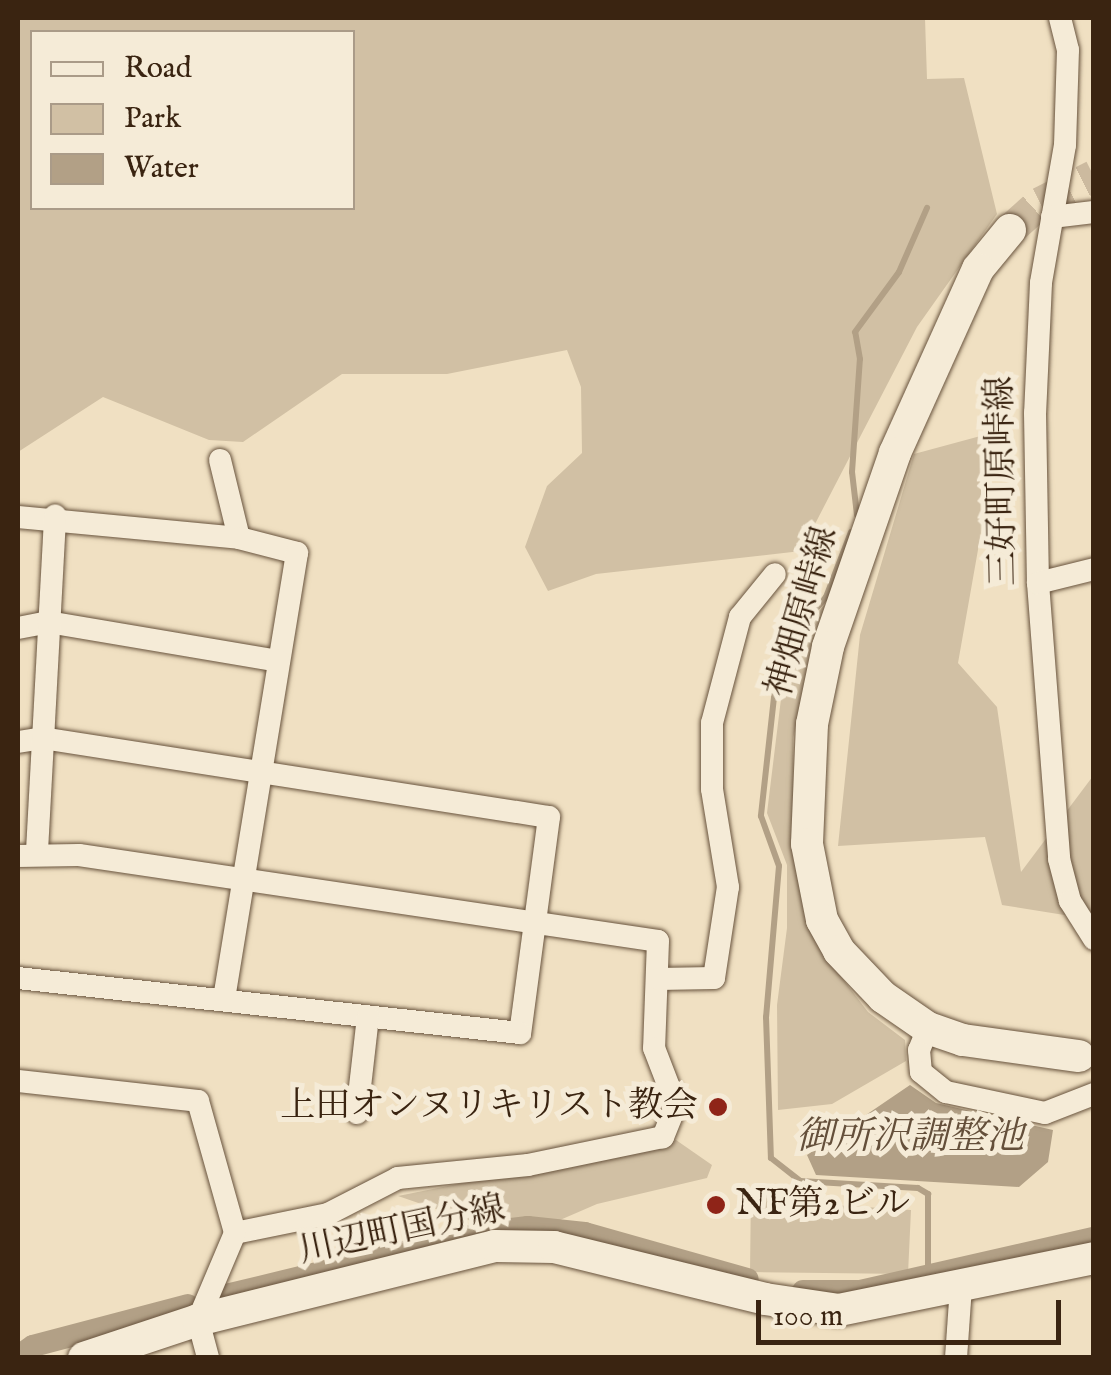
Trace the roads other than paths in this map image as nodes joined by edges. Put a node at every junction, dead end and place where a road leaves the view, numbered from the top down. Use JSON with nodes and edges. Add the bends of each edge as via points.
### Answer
{"nodes":[{"id":1,"x":1060,"y":18,"type":"edge"},
{"id":2,"x":1094,"y":212,"type":"edge"},
{"id":3,"x":1052,"y":218,"type":"junction"},
{"id":4,"x":1010,"y":230,"type":"tunnel mouth"},
{"id":5,"x":220,"y":460,"type":"dead end"},
{"id":6,"x":18,"y":516,"type":"edge"},
{"id":7,"x":54,"y":516,"type":"junction"},
{"id":8,"x":239,"y":538,"type":"junction"},
{"id":9,"x":1094,"y":569,"type":"edge"},
{"id":10,"x":775,"y":574,"type":"dead end"},
{"id":11,"x":1038,"y":583,"type":"junction"},
{"id":12,"x":48,"y":622,"type":"junction"},
{"id":13,"x":18,"y":628,"type":"edge"},
{"id":14,"x":279,"y":661,"type":"junction"},
{"id":15,"x":42,"y":738,"type":"junction"},
{"id":16,"x":18,"y":742,"type":"edge"},
{"id":17,"x":260,"y":770,"type":"junction"},
{"id":18,"x":28,"y":854,"type":"edge"},
{"id":19,"x":242,"y":881,"type":"junction"},
{"id":20,"x":534,"y":924,"type":"junction"},
{"id":21,"x":1094,"y":939,"type":"edge"},
{"id":22,"x":18,"y":978,"type":"edge"},
{"id":23,"x":658,"y":980,"type":"junction"},
{"id":24,"x":224,"y":1000,"type":"junction"},
{"id":25,"x":368,"y":1017,"type":"junction"},
{"id":26,"x":928,"y":1028,"type":"junction"},
{"id":27,"x":1079,"y":1056,"type":"dead end"},
{"id":28,"x":18,"y":1082,"type":"edge"},
{"id":29,"x":1094,"y":1094,"type":"edge"},
{"id":30,"x":357,"y":1113,"type":"dead end"},
{"id":31,"x":235,"y":1233,"type":"junction"},
{"id":32,"x":1094,"y":1258,"type":"edge"},
{"id":33,"x":960,"y":1286,"type":"junction"},
{"id":34,"x":198,"y":1320,"type":"junction"},
{"id":35,"x":84,"y":1358,"type":"edge"},
{"id":36,"x":208,"y":1358,"type":"edge"},
{"id":37,"x":956,"y":1358,"type":"edge"}],
"edges":[{"from":1,"to":3,"type":"street","name":"三好町原峠線","via":[[1068,50],[1066,126]]},
{"from":2,"to":3,"type":"street"},
{"from":3,"to":11,"type":"street","name":"三好町原峠線","via":[[1034,413]]},
{"from":4,"to":26,"type":"street","name":"神畑原峠線","via":[[978,269],[895,452],[828,647],[812,724],[806,844],[822,920],[868,983]]},
{"from":5,"to":8,"type":"street"},
{"from":6,"to":7,"type":"street"},
{"from":7,"to":8,"type":"street"},
{"from":7,"to":12,"type":"street"},
{"from":8,"to":14,"type":"street","via":[[296,553]]},
{"from":9,"to":11,"type":"street"},
{"from":10,"to":23,"type":"street","via":[[740,617],[712,723],[712,790],[728,887],[714,978]]},
{"from":11,"to":21,"type":"street","name":"三好町原峠線","via":[[1059,859],[1070,901]]},
{"from":12,"to":13,"type":"street"},
{"from":12,"to":14,"type":"street"},
{"from":12,"to":15,"type":"street"},
{"from":14,"to":17,"type":"street"},
{"from":15,"to":16,"type":"street"},
{"from":15,"to":17,"type":"street"},
{"from":15,"to":18,"type":"street"},
{"from":17,"to":19,"type":"street"},
{"from":17,"to":20,"type":"street","via":[[549,818]]},
{"from":18,"to":19,"type":"street"},
{"from":19,"to":20,"type":"street"},
{"from":19,"to":24,"type":"street"},
{"from":20,"to":23,"type":"street","via":[[658,941]]},
{"from":20,"to":25,"type":"street","via":[[520,1033]]},
{"from":22,"to":24,"type":"street"},
{"from":23,"to":31,"type":"street","via":[[654,1048],[676,1105],[664,1137],[528,1165],[398,1178],[328,1214]]},
{"from":24,"to":25,"type":"street"},
{"from":25,"to":30,"type":"street"},
{"from":26,"to":27,"type":"street","name":"神畑原峠線"},
{"from":26,"to":29,"type":"street","via":[[921,1072],[946,1092],[1045,1113]]},
{"from":28,"to":31,"type":"street","via":[[198,1102]]},
{"from":31,"to":34,"type":"street"},
{"from":32,"to":33,"type":"street","name":"川辺町国分線"},
{"from":33,"to":34,"type":"street","name":"川辺町国分線","via":[[862,1308],[815,1309],[528,1244],[495,1246]]},
{"from":33,"to":37,"type":"street"},
{"from":34,"to":35,"type":"street","name":"川辺町国分線"},
{"from":34,"to":36,"type":"street"}]}
